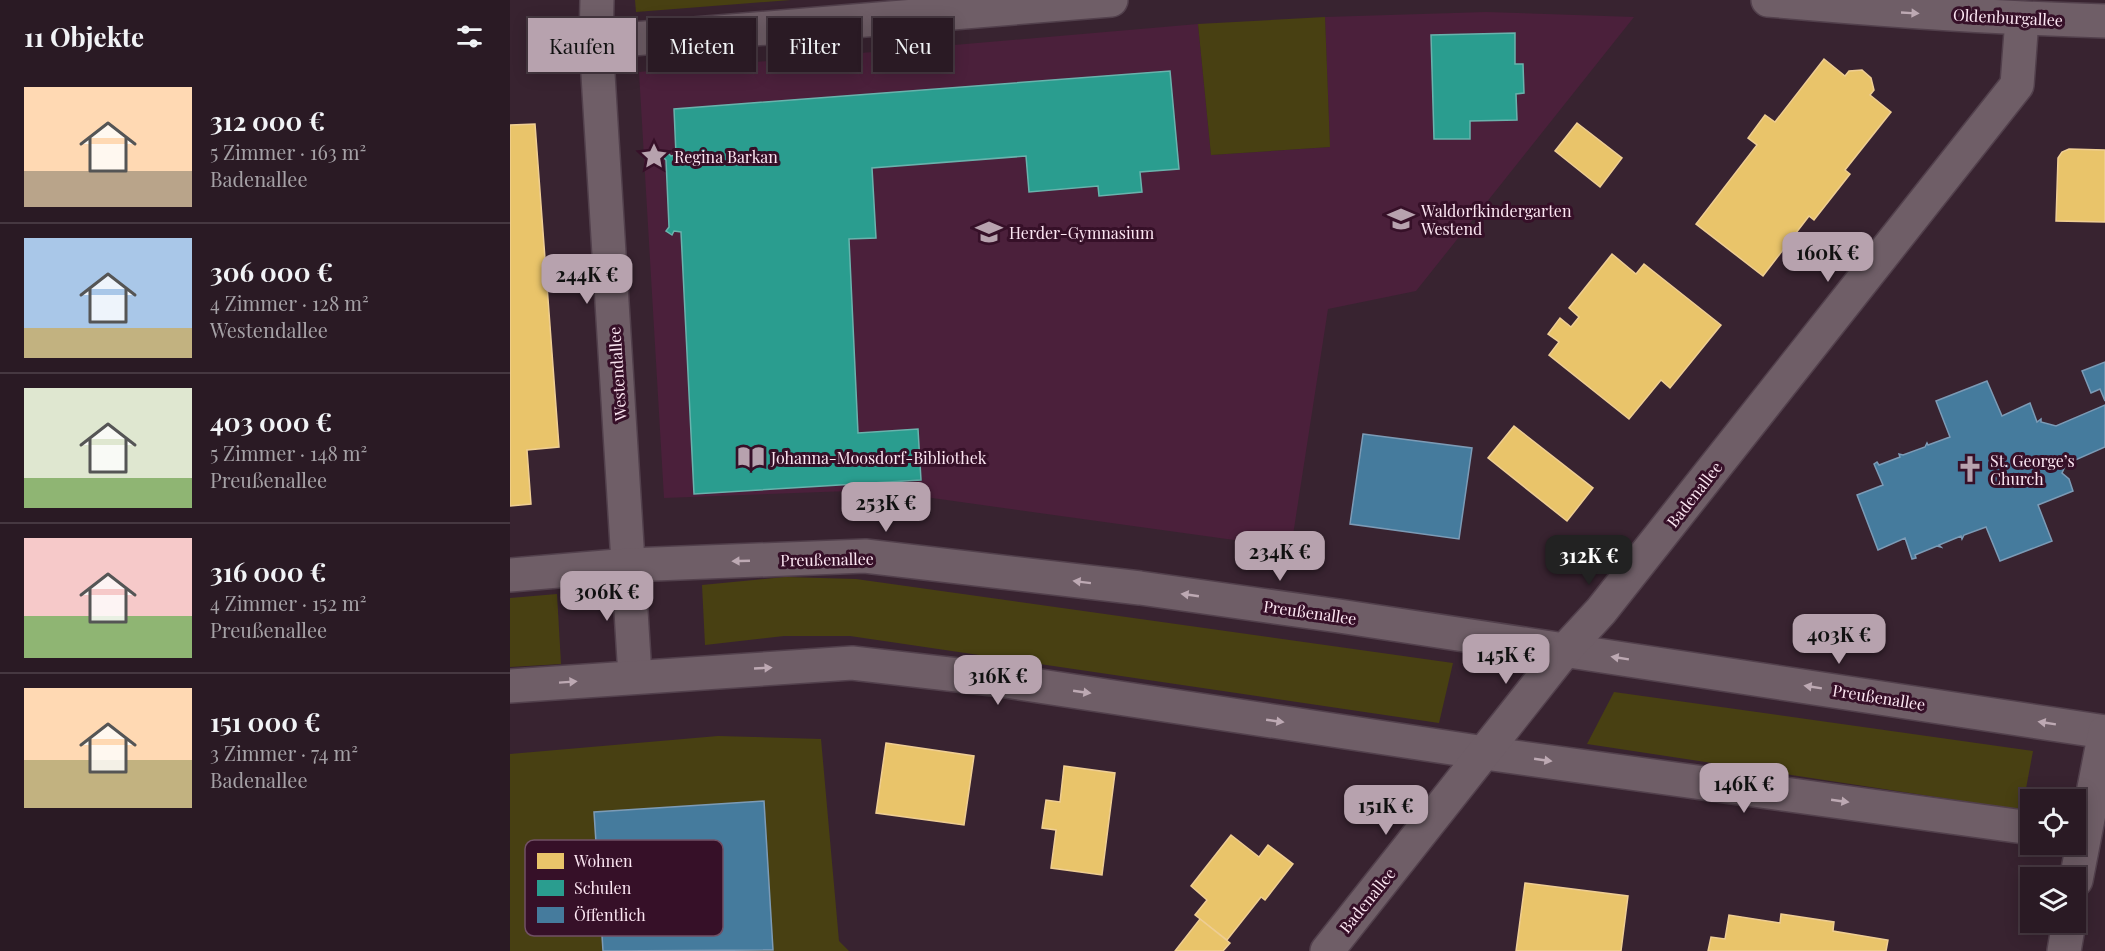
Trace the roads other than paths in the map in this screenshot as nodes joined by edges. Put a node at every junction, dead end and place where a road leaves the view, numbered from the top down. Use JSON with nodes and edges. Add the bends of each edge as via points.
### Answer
{"nodes":[{"id":1,"x":597,"y":0,"type":"edge"},
{"id":2,"x":1111,"y":0,"type":"edge"},
{"id":3,"x":1768,"y":0,"type":"edge"},
{"id":4,"x":597,"y":18,"type":"edge"},
{"id":5,"x":2022,"y":19,"type":"junction"},
{"id":6,"x":2105,"y":21,"type":"edge"},
{"id":7,"x":636,"y":39,"type":"edge"},
{"id":8,"x":598,"y":72,"type":"edge"},
{"id":9,"x":630,"y":565,"type":"junction"},
{"id":10,"x":510,"y":575,"type":"edge"},
{"id":11,"x":1566,"y":650,"type":"junction"},
{"id":12,"x":635,"y":676,"type":"junction"},
{"id":13,"x":510,"y":686,"type":"edge"},
{"id":14,"x":2105,"y":732,"type":"edge"},
{"id":15,"x":1485,"y":753,"type":"junction"},
{"id":16,"x":2020,"y":826,"type":"edge"},
{"id":17,"x":2088,"y":836,"type":"edge"},
{"id":18,"x":2080,"y":867,"type":"edge"},
{"id":19,"x":2067,"y":933,"type":"edge"},
{"id":20,"x":1327,"y":951,"type":"edge"},
{"id":21,"x":2064,"y":951,"type":"edge"}],
"edges":[{"from":1,"to":4,"type":"street","name":"Westendallee"},
{"from":2,"to":7,"type":"street"},
{"from":3,"to":5,"type":"street","name":"Oldenburgallee","one_way":true},
{"from":5,"to":6,"type":"street","name":"Oldenburgallee"},
{"from":5,"to":11,"type":"street","name":"Badenallee","via":[[2017,85],[1601,611]]},
{"from":8,"to":9,"type":"street","name":"Westendallee"},
{"from":9,"to":10,"type":"street","name":"Preußenallee"},
{"from":11,"to":9,"type":"street","name":"Preußenallee","one_way":true,"via":[[1140,588],[865,556]]},
{"from":9,"to":12,"type":"street","name":"Westendallee"},
{"from":14,"to":11,"type":"street","name":"Preußenallee","one_way":true},
{"from":11,"to":15,"type":"street","name":"Badenallee"},
{"from":13,"to":12,"type":"street","one_way":true},
{"from":12,"to":15,"type":"street","one_way":true,"via":[[852,663],[993,679]]},
{"from":14,"to":17,"type":"street","name":"Preußenallee"},
{"from":15,"to":16,"type":"street","one_way":true},
{"from":15,"to":20,"type":"street","name":"Badenallee"},
{"from":17,"to":18,"type":"street","name":"Preußenallee"},
{"from":19,"to":21,"type":"street"}]}
